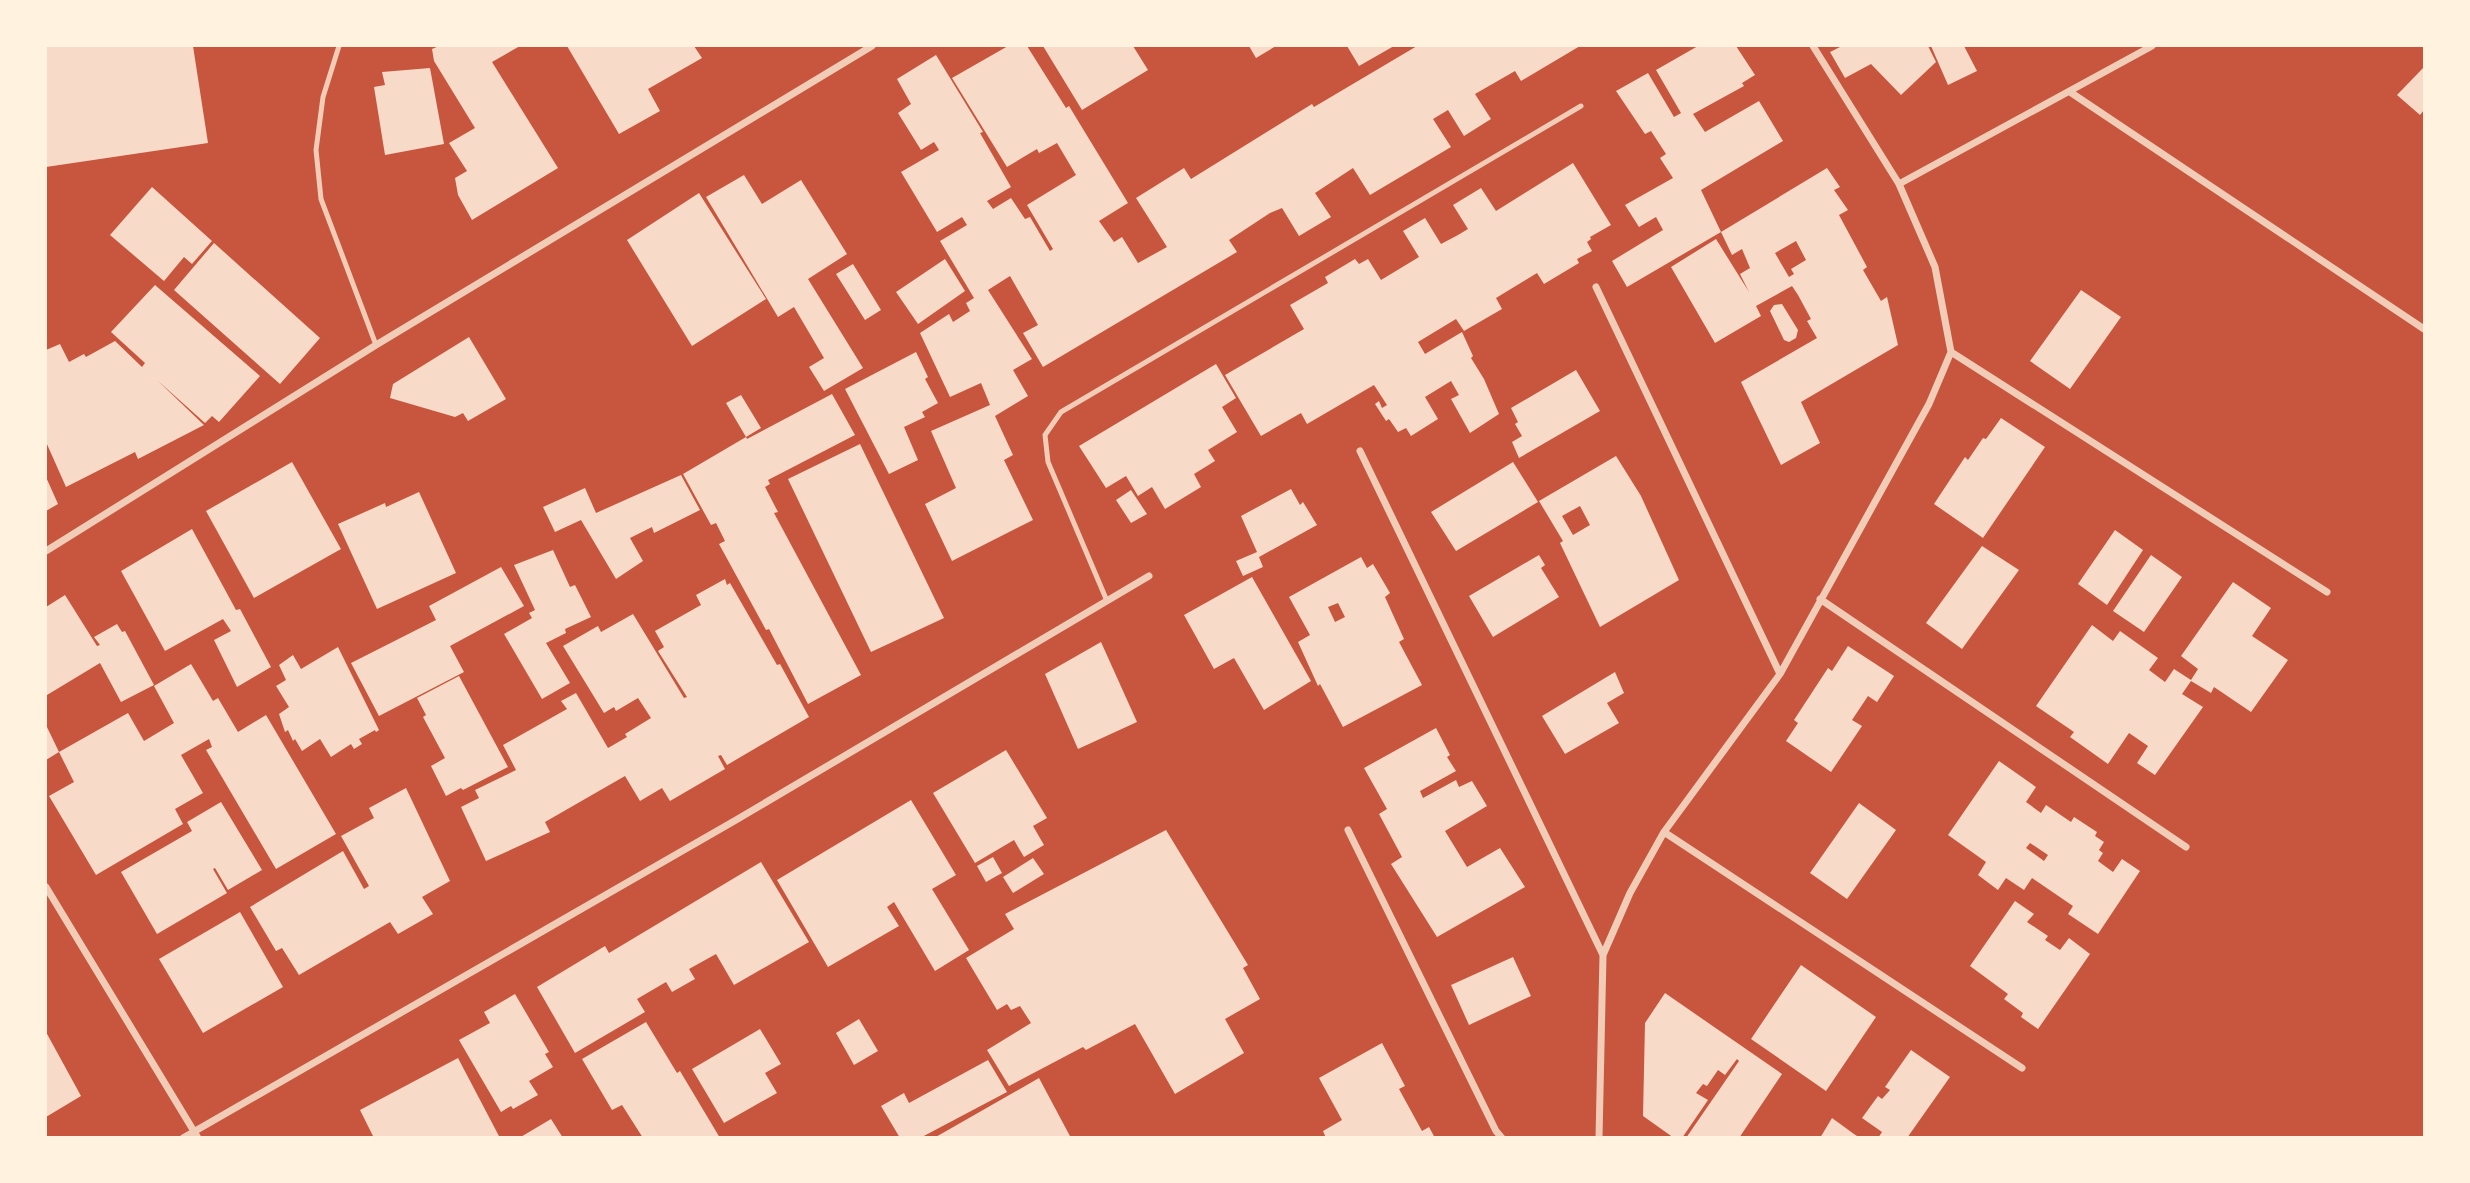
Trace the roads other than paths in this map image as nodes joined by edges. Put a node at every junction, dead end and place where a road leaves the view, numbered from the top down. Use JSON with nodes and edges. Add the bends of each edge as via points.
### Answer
{"nodes":[{"id":1,"x":339,"y":46,"type":"edge"},
{"id":2,"x":872,"y":46,"type":"edge"},
{"id":3,"x":1813,"y":46,"type":"edge"},
{"id":4,"x":2152,"y":46,"type":"edge"},
{"id":5,"x":2070,"y":92,"type":"junction"},
{"id":6,"x":1581,"y":106,"type":"dead end"},
{"id":7,"x":1899,"y":184,"type":"junction"},
{"id":8,"x":1596,"y":287,"type":"dead end"},
{"id":9,"x":2424,"y":329,"type":"edge"},
{"id":10,"x":376,"y":345,"type":"junction"},
{"id":11,"x":1951,"y":352,"type":"junction"},
{"id":12,"x":1360,"y":451,"type":"dead end"},
{"id":13,"x":46,"y":551,"type":"edge"},
{"id":14,"x":1149,"y":576,"type":"dead end"},
{"id":15,"x":2327,"y":592,"type":"dead end"},
{"id":16,"x":1820,"y":599,"type":"junction"},
{"id":17,"x":1107,"y":601,"type":"junction"},
{"id":18,"x":1780,"y":674,"type":"junction"},
{"id":19,"x":1348,"y":830,"type":"dead end"},
{"id":20,"x":1664,"y":832,"type":"junction"},
{"id":21,"x":2186,"y":847,"type":"dead end"},
{"id":22,"x":46,"y":887,"type":"edge"},
{"id":23,"x":1603,"y":955,"type":"junction"},
{"id":24,"x":2022,"y":1068,"type":"dead end"},
{"id":25,"x":196,"y":1134,"type":"edge"},
{"id":26,"x":1601,"y":1136,"type":"edge"},
{"id":27,"x":183,"y":1138,"type":"edge"},
{"id":28,"x":1502,"y":1138,"type":"edge"}],
"edges":[{"from":1,"to":10,"type":"lane","via":[[323,97],[316,150],[321,199]]},
{"from":2,"to":10,"type":"street"},
{"from":3,"to":7,"type":"street"},
{"from":4,"to":5,"type":"street"},
{"from":5,"to":7,"type":"street"},
{"from":5,"to":9,"type":"street"},
{"from":6,"to":17,"type":"lane","via":[[1061,412],[1045,435],[1048,462]]},
{"from":7,"to":11,"type":"street","via":[[1935,267]]},
{"from":8,"to":18,"type":"street"},
{"from":10,"to":13,"type":"street"},
{"from":11,"to":15,"type":"street"},
{"from":11,"to":16,"type":"street","via":[[1929,404]]},
{"from":12,"to":23,"type":"street"},
{"from":14,"to":17,"type":"street"},
{"from":16,"to":18,"type":"street"},
{"from":16,"to":21,"type":"street"},
{"from":17,"to":25,"type":"street"},
{"from":18,"to":20,"type":"street"},
{"from":19,"to":28,"type":"street"},
{"from":20,"to":23,"type":"street"},
{"from":20,"to":24,"type":"street"},
{"from":22,"to":25,"type":"street"},
{"from":23,"to":26,"type":"street"},
{"from":25,"to":27,"type":"street"}]}
